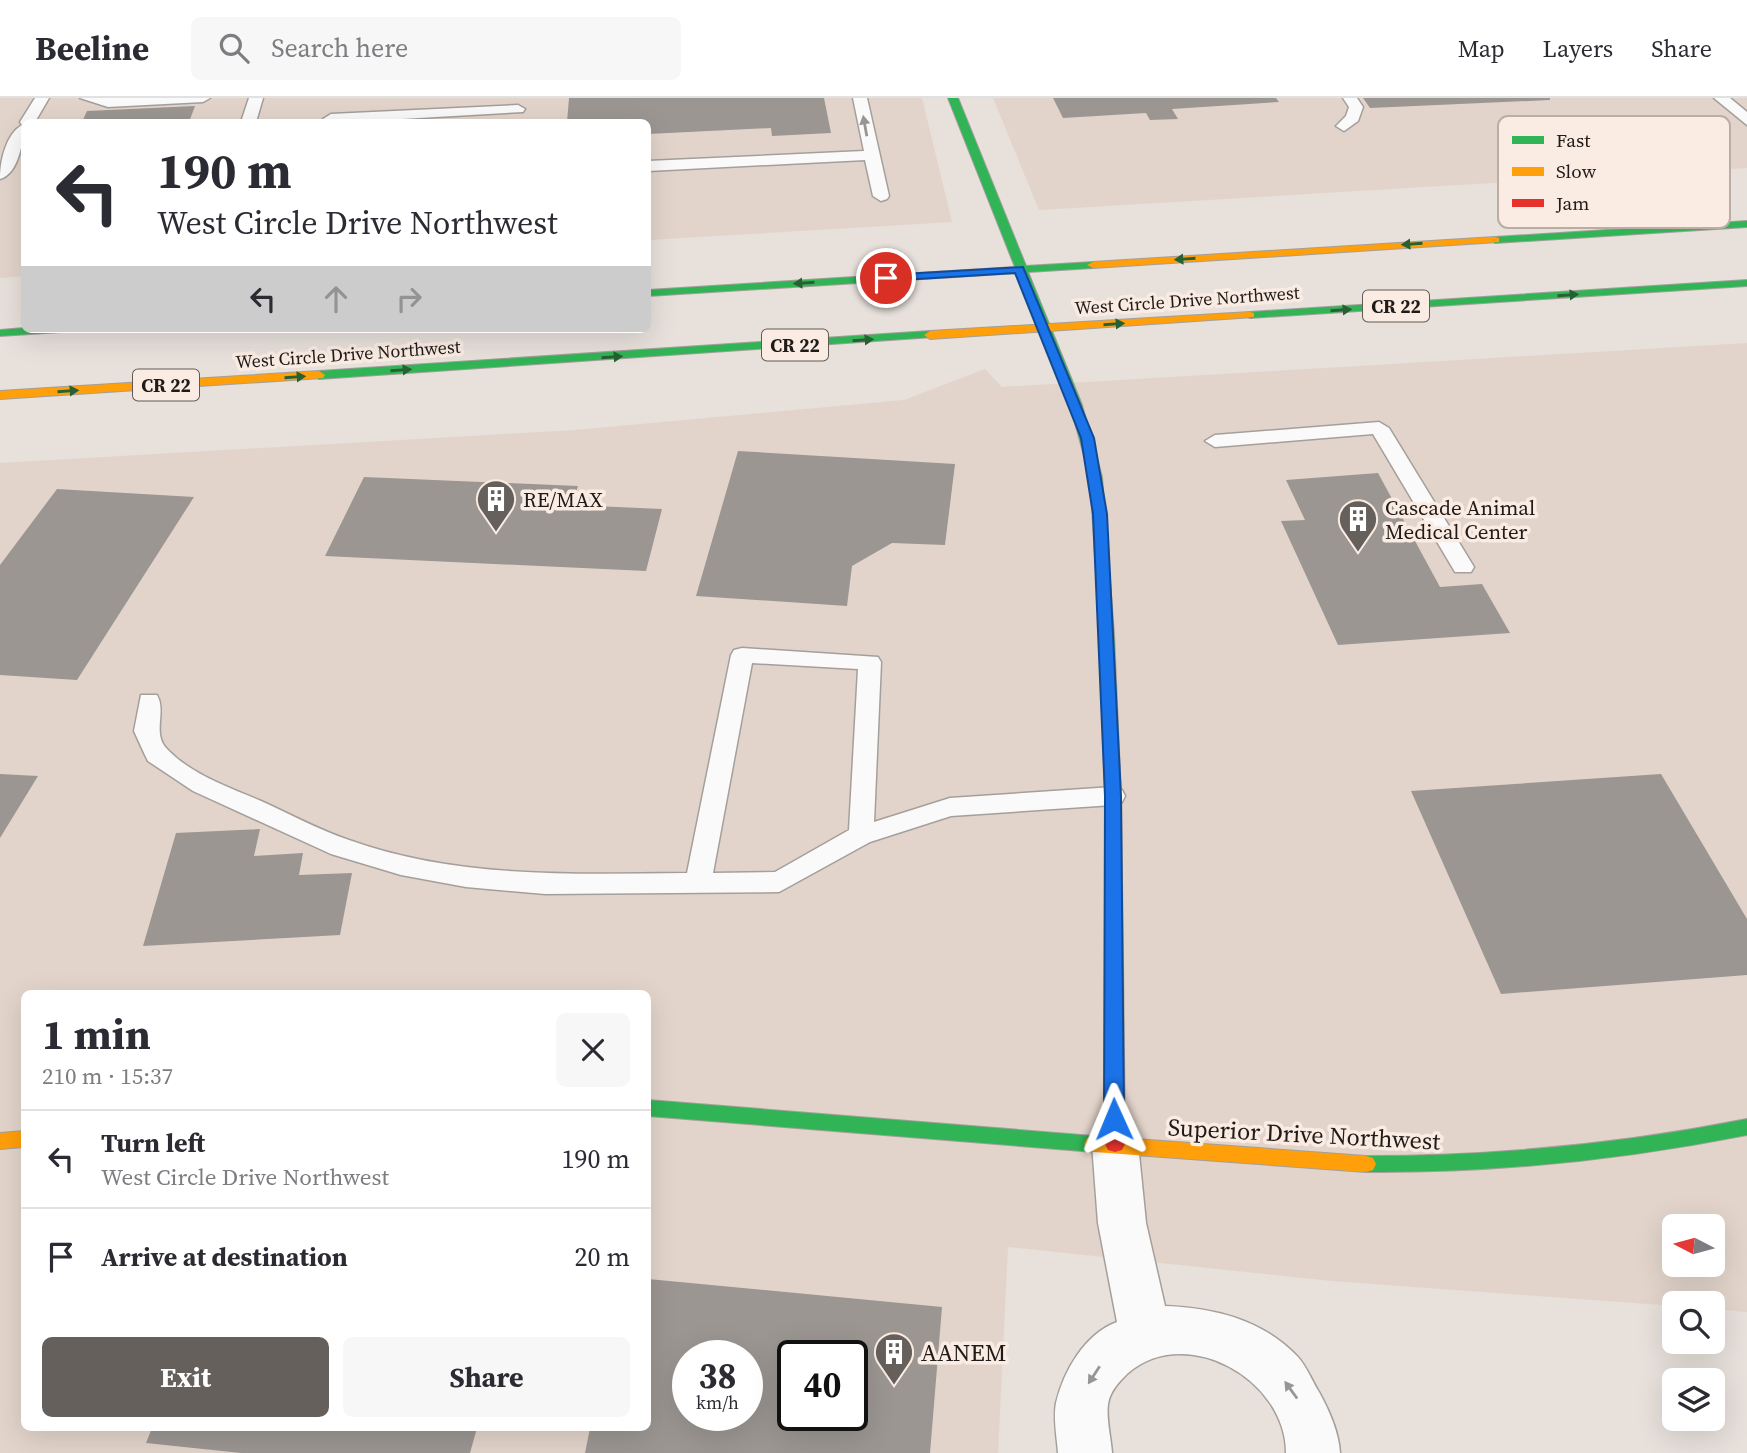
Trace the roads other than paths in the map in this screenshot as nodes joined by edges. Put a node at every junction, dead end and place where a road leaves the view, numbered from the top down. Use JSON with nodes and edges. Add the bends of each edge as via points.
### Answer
{"nodes":[{"id":1,"x":42,"y":98,"type":"edge"},
{"id":2,"x":87,"y":98,"type":"edge"},
{"id":3,"x":203,"y":98,"type":"edge"},
{"id":4,"x":256,"y":98,"type":"edge"},
{"id":5,"x":336,"y":98,"type":"edge"},
{"id":6,"x":860,"y":98,"type":"edge"},
{"id":7,"x":953,"y":98,"type":"edge"},
{"id":8,"x":1350,"y":98,"type":"edge"},
{"id":9,"x":1721,"y":98,"type":"edge"},
{"id":10,"x":518,"y":110,"type":"edge"},
{"id":11,"x":30,"y":119,"type":"edge"},
{"id":12,"x":250,"y":119,"type":"edge"},
{"id":13,"x":331,"y":119,"type":"edge"},
{"id":14,"x":364,"y":119,"type":"edge"},
{"id":15,"x":1747,"y":120,"type":"edge"},
{"id":16,"x":1344,"y":126,"type":"dead end"},
{"id":17,"x":21,"y":130,"type":"edge"},
{"id":18,"x":0,"y":135,"type":"edge"},
{"id":19,"x":21,"y":136,"type":"edge"},
{"id":20,"x":870,"y":155,"type":"junction"},
{"id":21,"x":651,"y":166,"type":"edge"},
{"id":22,"x":0,"y":174,"type":"edge"},
{"id":23,"x":881,"y":197,"type":"dead end"},
{"id":24,"x":1670,"y":228,"type":"edge"},
{"id":25,"x":1019,"y":270,"type":"junction"},
{"id":26,"x":1747,"y":283,"type":"edge"},
{"id":27,"x":651,"y":293,"type":"edge"},
{"id":28,"x":1046,"y":328,"type":"junction"},
{"id":29,"x":21,"y":332,"type":"edge"},
{"id":30,"x":0,"y":333,"type":"edge"},
{"id":31,"x":0,"y":395,"type":"edge"},
{"id":32,"x":1215,"y":441,"type":"dead end"},
{"id":33,"x":1463,"y":567,"type":"dead end"},
{"id":34,"x":149,"y":701,"type":"dead end"},
{"id":35,"x":1113,"y":796,"type":"junction"},
{"id":36,"x":861,"y":835,"type":"junction"},
{"id":37,"x":698,"y":882,"type":"junction"},
{"id":38,"x":651,"y":1108,"type":"edge"},
{"id":39,"x":1747,"y":1127,"type":"edge"},
{"id":40,"x":21,"y":1139,"type":"edge"},
{"id":41,"x":0,"y":1141,"type":"edge"},
{"id":42,"x":1115,"y":1144,"type":"junction"},
{"id":43,"x":1145,"y":1332,"type":"junction"},
{"id":44,"x":1085,"y":1453,"type":"edge"},
{"id":45,"x":1313,"y":1453,"type":"edge"}],
"edges":[{"from":1,"to":11,"type":"lane"},
{"from":2,"to":3,"type":"lane","via":[[120,103]]},
{"from":4,"to":12,"type":"lane"},
{"from":5,"to":13,"type":"lane"},
{"from":20,"to":6,"type":"lane","one_way":true},
{"from":7,"to":25,"type":"main road"},
{"from":8,"to":16,"type":"lane","via":[[1356,107]]},
{"from":9,"to":15,"type":"lane"},
{"from":10,"to":14,"type":"lane"},
{"from":17,"to":18,"type":"lane"},
{"from":19,"to":22,"type":"lane"},
{"from":20,"to":21,"type":"lane"},
{"from":20,"to":23,"type":"lane"},
{"from":24,"to":25,"type":"main road","name":"West Circle Drive Northwest","one_way":true},
{"from":25,"to":27,"type":"main road","name":"West Circle Drive Northwest","one_way":true},
{"from":25,"to":28,"type":"main road"},
{"from":28,"to":26,"type":"main road","name":"West Circle Drive Northwest","number":"CR 22","one_way":true},
{"from":31,"to":28,"type":"main road","name":"West Circle Drive Northwest","number":"CR 22","one_way":true},
{"from":28,"to":35,"type":"main road","via":[[1088,438],[1096,477]]},
{"from":29,"to":30,"type":"main road"},
{"from":32,"to":33,"type":"lane","via":[[1379,428]]},
{"from":34,"to":37,"type":"lane","via":[[146,731],[157,755],[202,785],[341,847],[401,865],[466,877],[545,884]]},
{"from":35,"to":36,"type":"lane","via":[[950,807]]},
{"from":35,"to":42,"type":"main road"},
{"from":36,"to":37,"type":"lane","via":[[779,882]]},
{"from":36,"to":37,"type":"lane","via":[[870,662],[742,654]]},
{"from":38,"to":42,"type":"main road","name":"Superior Drive Northwest"},
{"from":39,"to":42,"type":"main road","name":"Superior Drive Northwest","via":[[1580,1157],[1418,1166]]},
{"from":40,"to":41,"type":"main road"},
{"from":42,"to":43,"type":"street","via":[[1122,1223]]},
{"from":43,"to":44,"type":"street","one_way":true,"via":[[1106,1357],[1085,1389],[1078,1427]]},
{"from":45,"to":43,"type":"street","one_way":true,"via":[[1296,1395],[1270,1363],[1244,1345],[1206,1330],[1183,1327]]}]}
